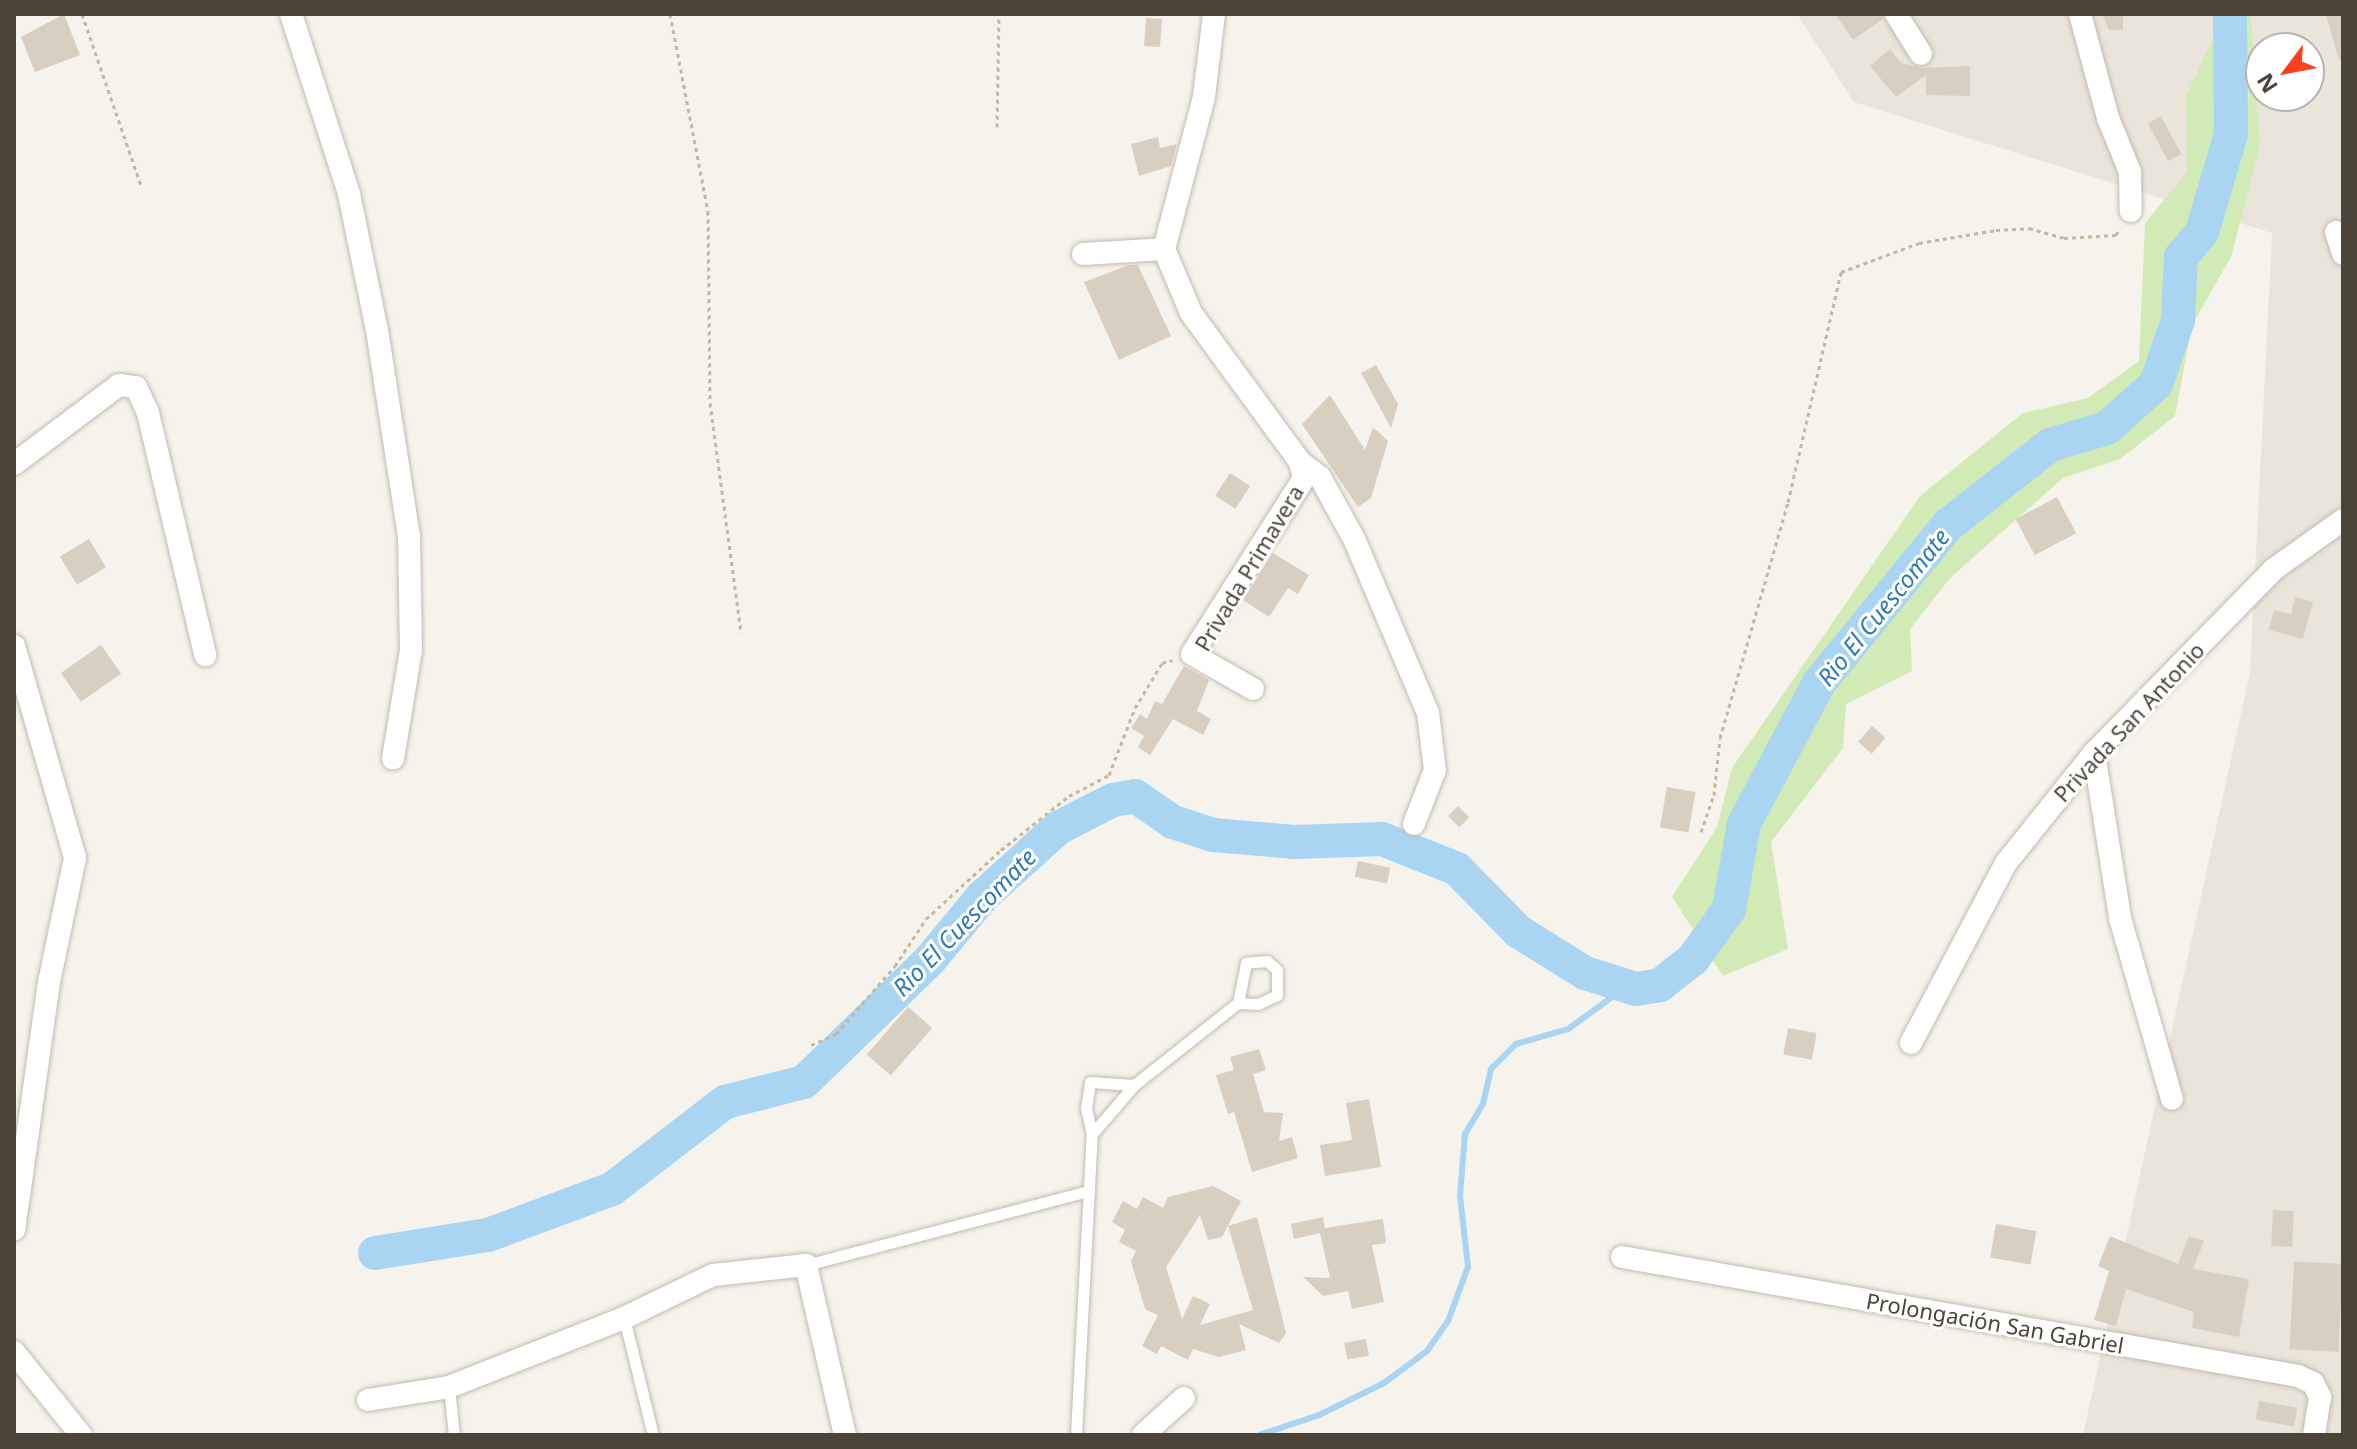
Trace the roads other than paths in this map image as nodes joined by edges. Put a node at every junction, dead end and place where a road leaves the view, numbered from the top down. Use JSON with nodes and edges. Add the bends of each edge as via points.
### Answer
{"nodes":[{"id":1,"x":291,"y":14,"type":"edge"},
{"id":2,"x":1214,"y":14,"type":"edge"},
{"id":3,"x":1896,"y":14,"type":"edge"},
{"id":4,"x":2080,"y":14,"type":"edge"},
{"id":5,"x":1921,"y":54,"type":"dead end"},
{"id":6,"x":2131,"y":211,"type":"road end"},
{"id":7,"x":2336,"y":232,"type":"dead end"},
{"id":8,"x":1164,"y":249,"type":"junction"},
{"id":9,"x":1083,"y":254,"type":"dead end"},
{"id":10,"x":2343,"y":254,"type":"edge"},
{"id":11,"x":1300,"y":462,"type":"junction"},
{"id":12,"x":14,"y":464,"type":"edge"},
{"id":13,"x":2343,"y":520,"type":"edge"},
{"id":14,"x":14,"y":646,"type":"edge"},
{"id":15,"x":205,"y":655,"type":"dead end"},
{"id":16,"x":1253,"y":689,"type":"dead end"},
{"id":17,"x":2094,"y":753,"type":"junction"},
{"id":18,"x":393,"y":759,"type":"dead end"},
{"id":19,"x":1414,"y":824,"type":"dead end"},
{"id":20,"x":1238,"y":1003,"type":"junction"},
{"id":21,"x":1911,"y":1043,"type":"dead end"},
{"id":22,"x":1134,"y":1085,"type":"junction"},
{"id":23,"x":2172,"y":1099,"type":"dead end"},
{"id":24,"x":1092,"y":1134,"type":"junction"},
{"id":25,"x":1089,"y":1191,"type":"junction"},
{"id":26,"x":14,"y":1230,"type":"edge"},
{"id":27,"x":1622,"y":1257,"type":"dead end"},
{"id":28,"x":806,"y":1265,"type":"junction"},
{"id":29,"x":624,"y":1318,"type":"junction"},
{"id":30,"x":14,"y":1352,"type":"edge"},
{"id":31,"x":449,"y":1387,"type":"junction"},
{"id":32,"x":1184,"y":1398,"type":"dead end"},
{"id":33,"x":368,"y":1400,"type":"dead end"},
{"id":34,"x":81,"y":1435,"type":"edge"},
{"id":35,"x":454,"y":1435,"type":"edge"},
{"id":36,"x":653,"y":1435,"type":"edge"},
{"id":37,"x":845,"y":1435,"type":"edge"},
{"id":38,"x":1076,"y":1435,"type":"edge"},
{"id":39,"x":1143,"y":1435,"type":"edge"},
{"id":40,"x":2314,"y":1435,"type":"edge"}],
"edges":[{"from":1,"to":18,"type":"street","via":[[349,194],[377,330],[409,536],[411,650]]},
{"from":2,"to":8,"type":"street","via":[[1204,97]]},
{"from":3,"to":5,"type":"street"},
{"from":4,"to":6,"type":"street","via":[[2108,118],[2130,172]]},
{"from":7,"to":10,"type":"street"},
{"from":8,"to":9,"type":"street"},
{"from":8,"to":11,"type":"street","via":[[1191,313]]},
{"from":11,"to":16,"type":"street","name":"Privada Primavera","via":[[1304,478],[1192,654]]},
{"from":11,"to":19,"type":"street","via":[[1320,477],[1355,541],[1428,713],[1435,770]]},
{"from":12,"to":15,"type":"street","via":[[119,385],[136,387],[148,413]]},
{"from":13,"to":17,"type":"street","name":"Privada San Antonio","via":[[2274,569]]},
{"from":14,"to":26,"type":"street","via":[[75,858],[49,982]]},
{"from":17,"to":21,"type":"street","name":"Privada San Antonio","via":[[2006,863]]},
{"from":17,"to":23,"type":"street","via":[[2120,918]]},
{"from":20,"to":20,"type":"lane","via":[[1258,1004],[1277,995],[1277,970],[1267,961],[1246,963]]},
{"from":20,"to":22,"type":"lane"},
{"from":22,"to":24,"type":"lane"},
{"from":22,"to":24,"type":"lane","via":[[1090,1082],[1086,1108]]},
{"from":24,"to":25,"type":"lane"},
{"from":25,"to":28,"type":"lane"},
{"from":25,"to":38,"type":"lane"},
{"from":27,"to":40,"type":"street","name":"Prolongación San Gabriel","via":[[2298,1376],[2313,1383],[2320,1397]]},
{"from":28,"to":29,"type":"street","via":[[713,1275]]},
{"from":28,"to":37,"type":"street"},
{"from":29,"to":31,"type":"street"},
{"from":29,"to":36,"type":"lane"},
{"from":30,"to":34,"type":"street"},
{"from":31,"to":33,"type":"street"},
{"from":31,"to":35,"type":"lane"},
{"from":32,"to":39,"type":"street"}]}
